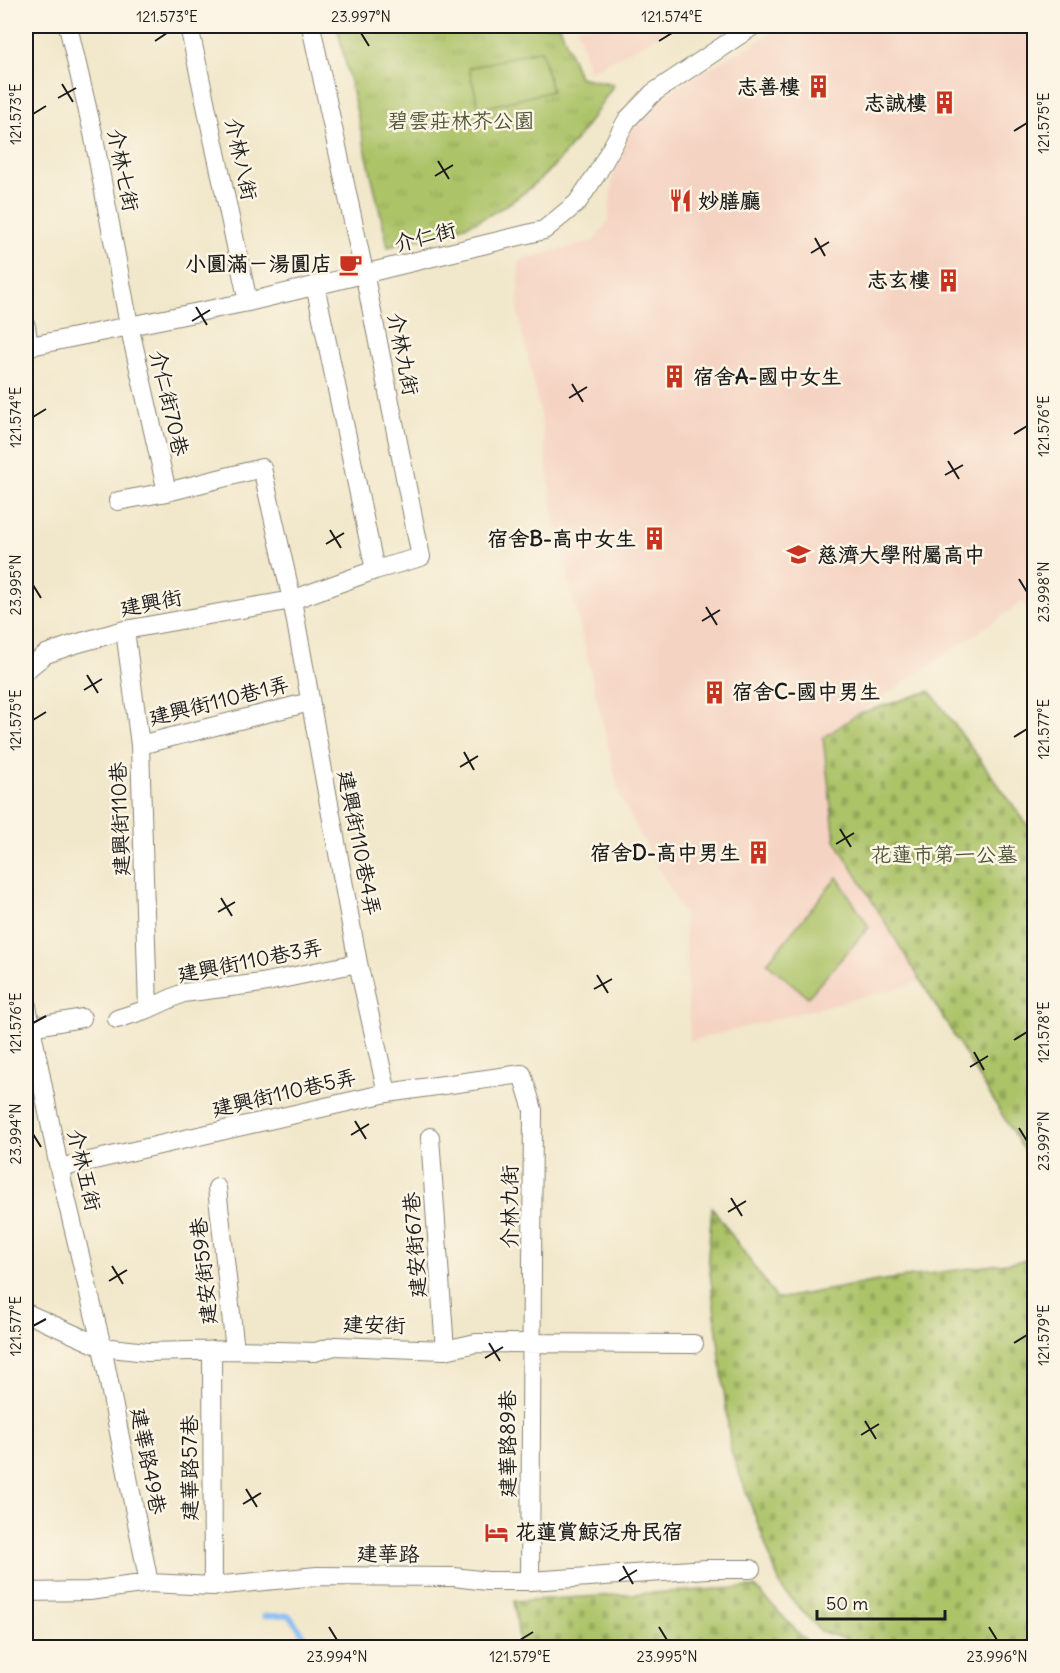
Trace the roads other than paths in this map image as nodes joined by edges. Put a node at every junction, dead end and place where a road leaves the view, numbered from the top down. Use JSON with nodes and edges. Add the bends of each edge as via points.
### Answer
{"nodes":[{"id":1,"x":68,"y":26,"type":"edge"},
{"id":2,"x":189,"y":26,"type":"edge"},
{"id":3,"x":311,"y":26,"type":"edge"},
{"id":4,"x":753,"y":26,"type":"edge"},
{"id":5,"x":364,"y":272,"type":"junction"},
{"id":6,"x":315,"y":285,"type":"junction"},
{"id":7,"x":248,"y":302,"type":"junction"},
{"id":8,"x":129,"y":325,"type":"junction"},
{"id":9,"x":26,"y":326,"type":"edge"},
{"id":10,"x":27,"y":346,"type":"edge"},
{"id":11,"x":167,"y":492,"type":"junction"},
{"id":12,"x":118,"y":501,"type":"dead end"},
{"id":13,"x":375,"y":570,"type":"junction"},
{"id":14,"x":292,"y":600,"type":"junction"},
{"id":15,"x":125,"y":630,"type":"junction"},
{"id":16,"x":26,"y":670,"type":"edge"},
{"id":17,"x":309,"y":702,"type":"junction"},
{"id":18,"x":140,"y":745,"type":"junction"},
{"id":19,"x":358,"y":963,"type":"junction"},
{"id":20,"x":26,"y":1001,"type":"edge"},
{"id":21,"x":148,"y":1009,"type":"junction"},
{"id":22,"x":82,"y":1018,"type":"dead end"},
{"id":23,"x":117,"y":1019,"type":"dead end"},
{"id":24,"x":28,"y":1028,"type":"edge"},
{"id":25,"x":522,"y":1074,"type":"joint"},
{"id":26,"x":387,"y":1093,"type":"junction"},
{"id":27,"x":430,"y":1137,"type":"dead end"},
{"id":28,"x":59,"y":1168,"type":"junction"},
{"id":29,"x":217,"y":1188,"type":"dead end"},
{"id":30,"x":26,"y":1313,"type":"edge"},
{"id":31,"x":531,"y":1344,"type":"junction"},
{"id":32,"x":694,"y":1344,"type":"dead end"},
{"id":33,"x":102,"y":1347,"type":"junction"},
{"id":34,"x":212,"y":1350,"type":"junction"},
{"id":35,"x":235,"y":1350,"type":"junction"},
{"id":36,"x":445,"y":1350,"type":"junction"},
{"id":37,"x":751,"y":1569,"type":"dead end"},
{"id":38,"x":530,"y":1581,"type":"junction"},
{"id":39,"x":149,"y":1583,"type":"junction"},
{"id":40,"x":213,"y":1586,"type":"junction"},
{"id":41,"x":26,"y":1592,"type":"edge"}],
"edges":[{"from":1,"to":8,"type":"street","name":"介林七街","via":[[93,133]]},
{"from":2,"to":7,"type":"street","name":"介林八街"},
{"from":3,"to":5,"type":"street","name":"介林九街"},
{"from":4,"to":5,"type":"street","name":"介仁街","via":[[653,93],[627,120],[577,203],[544,230]]},
{"from":5,"to":6,"type":"street","name":"介仁街"},
{"from":5,"to":13,"type":"street","name":"介林九街","via":[[421,557]]},
{"from":6,"to":7,"type":"street","name":"介仁街"},
{"from":6,"to":13,"type":"street"},
{"from":7,"to":8,"type":"street","name":"介仁街"},
{"from":8,"to":10,"type":"street","name":"介仁街"},
{"from":8,"to":11,"type":"street","name":"介仁街70巷"},
{"from":9,"to":10,"type":"street"},
{"from":11,"to":12,"type":"street"},
{"from":11,"to":14,"type":"street","name":"建興街110巷4弄","via":[[262,468]]},
{"from":13,"to":14,"type":"street","name":"介林九街"},
{"from":14,"to":15,"type":"street","name":"建興街"},
{"from":14,"to":17,"type":"street","name":"建興街110巷4弄"},
{"from":15,"to":16,"type":"street","name":"建興街","via":[[46,654]]},
{"from":15,"to":18,"type":"street","name":"建興街110巷"},
{"from":17,"to":18,"type":"street","name":"建興街110巷1弄"},
{"from":17,"to":19,"type":"street","name":"建興街110巷4弄"},
{"from":18,"to":21,"type":"street","name":"建興街110巷"},
{"from":19,"to":21,"type":"street","name":"建興街110巷3弄","via":[[262,983],[183,993]]},
{"from":19,"to":26,"type":"street","name":"建興街110巷4弄"},
{"from":20,"to":24,"type":"street","name":"介林五街"},
{"from":21,"to":23,"type":"street","name":"建興街110巷3弄"},
{"from":22,"to":24,"type":"street"},
{"from":24,"to":28,"type":"street","name":"介林五街"},
{"from":25,"to":26,"type":"street","name":"建興街110巷5弄"},
{"from":25,"to":31,"type":"street","name":"介林九街","via":[[533,1110]]},
{"from":26,"to":28,"type":"street","name":"建興街110巷5弄"},
{"from":27,"to":36,"type":"street","name":"建安街67巷"},
{"from":28,"to":33,"type":"street","name":"介林五街"},
{"from":29,"to":35,"type":"street","name":"建安街59巷"},
{"from":30,"to":33,"type":"street","name":"建安街"},
{"from":31,"to":32,"type":"street","name":"建安街"},
{"from":31,"to":36,"type":"street","name":"建安街","via":[[477,1343]]},
{"from":31,"to":38,"type":"street","name":"建華路89巷"},
{"from":33,"to":34,"type":"street","name":"建安街","via":[[147,1352]]},
{"from":33,"to":39,"type":"street","name":"建華路49巷"},
{"from":34,"to":35,"type":"street","name":"建安街"},
{"from":34,"to":40,"type":"street","name":"建華路57巷"},
{"from":35,"to":36,"type":"street","name":"建安街","via":[[315,1352],[335,1346]]},
{"from":37,"to":38,"type":"street","name":"建華路"},
{"from":38,"to":40,"type":"street","name":"建華路","via":[[317,1576]]},
{"from":39,"to":40,"type":"street","name":"建華路"},
{"from":39,"to":41,"type":"street","name":"建華路","via":[[89,1591]]}]}
